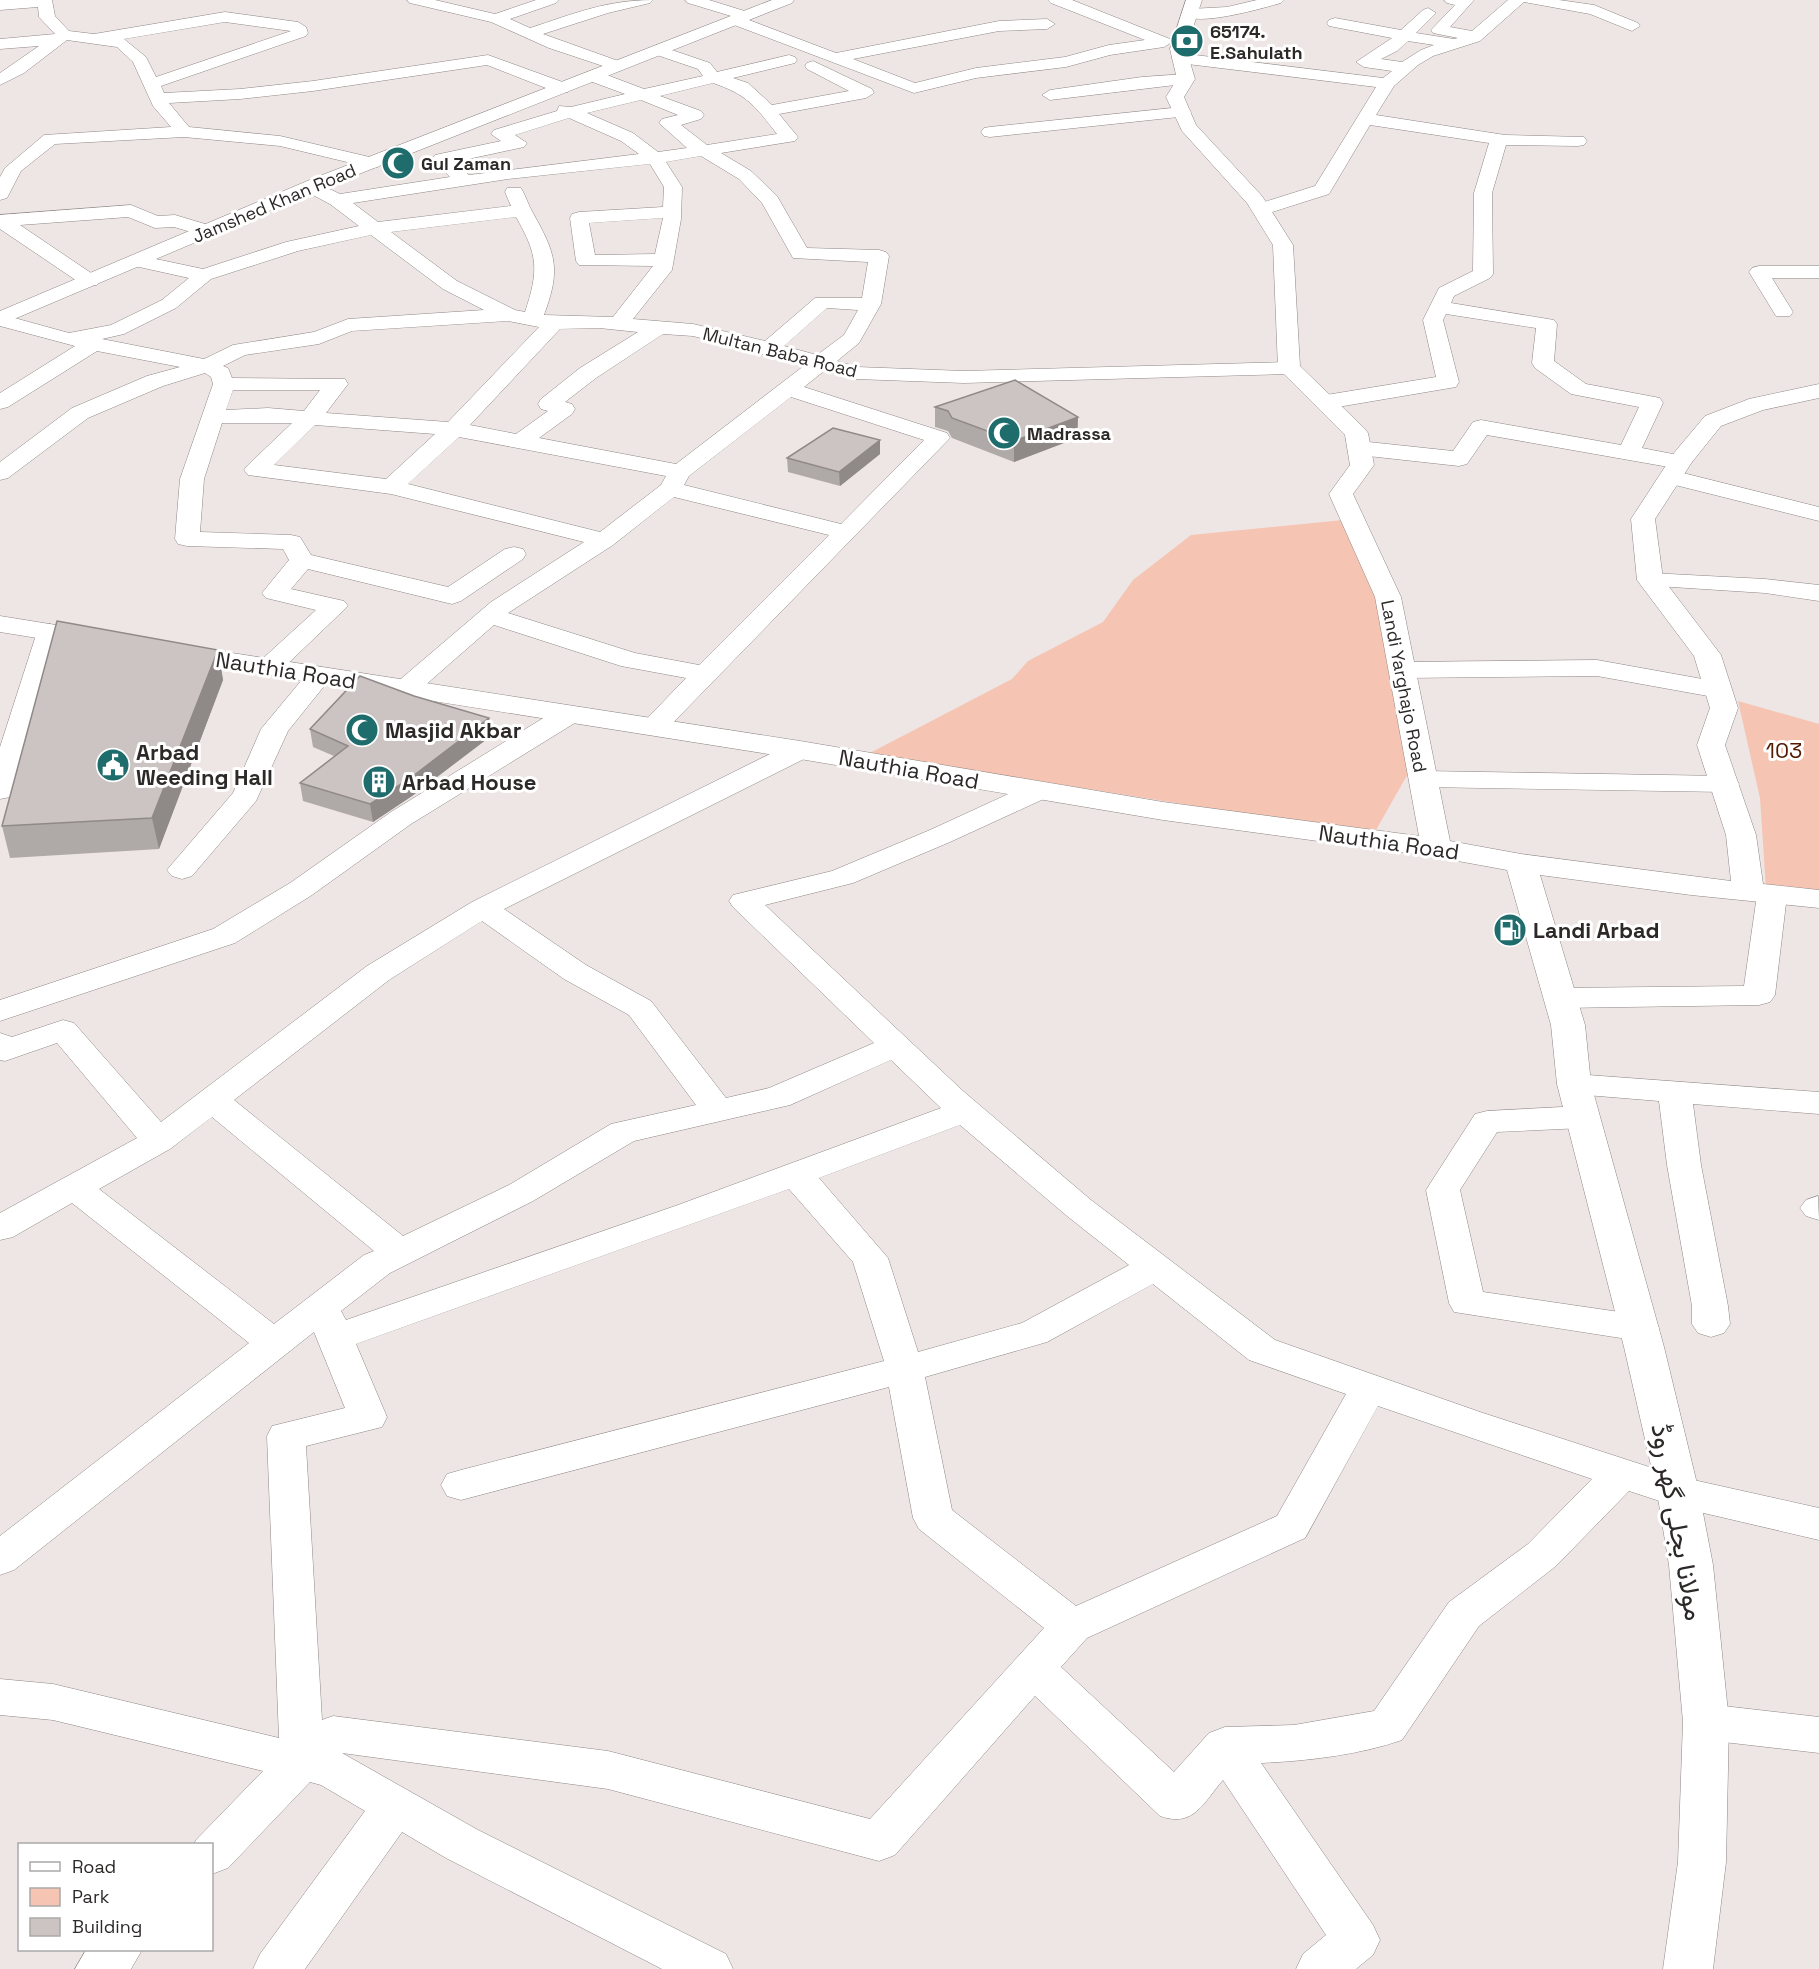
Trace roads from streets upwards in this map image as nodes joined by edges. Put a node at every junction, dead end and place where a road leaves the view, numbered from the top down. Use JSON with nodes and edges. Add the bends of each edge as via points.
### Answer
{"nodes":[{"id":1,"x":415,"y":0,"type":"edge"},
{"id":2,"x":551,"y":0,"type":"edge"},
{"id":3,"x":645,"y":0,"type":"edge"},
{"id":4,"x":693,"y":0,"type":"edge"},
{"id":5,"x":786,"y":0,"type":"edge"},
{"id":6,"x":1056,"y":0,"type":"edge"},
{"id":7,"x":1276,"y":0,"type":"edge"},
{"id":8,"x":1452,"y":0,"type":"edge"},
{"id":9,"x":1516,"y":0,"type":"edge"},
{"id":10,"x":1530,"y":0,"type":"edge"},
{"id":11,"x":44,"y":1,"type":"edge"},
{"id":12,"x":0,"y":5,"type":"edge"},
{"id":13,"x":202,"y":6,"type":"dead end"},
{"id":14,"x":1192,"y":7,"type":"edge"},
{"id":15,"x":1428,"y":13,"type":"dead end"},
{"id":16,"x":740,"y":18,"type":"junction"},
{"id":17,"x":216,"y":19,"type":"junction"},
{"id":18,"x":496,"y":19,"type":"junction"},
{"id":19,"x":1335,"y":22,"type":"dead end"},
{"id":20,"x":1049,"y":24,"type":"dead end"},
{"id":21,"x":1632,"y":26,"type":"dead end"},
{"id":22,"x":705,"y":32,"type":"junction"},
{"id":23,"x":899,"y":32,"type":"dead end"},
{"id":24,"x":530,"y":33,"type":"junction"},
{"id":25,"x":1406,"y":36,"type":"junction"},
{"id":26,"x":1476,"y":36,"type":"junction"},
{"id":27,"x":945,"y":37,"type":"junction"},
{"id":28,"x":61,"y":38,"type":"junction"},
{"id":29,"x":94,"y":39,"type":"junction"},
{"id":30,"x":732,"y":39,"type":"dead end"},
{"id":31,"x":1082,"y":40,"type":"dead end"},
{"id":32,"x":0,"y":44,"type":"edge"},
{"id":33,"x":1456,"y":44,"type":"junction"},
{"id":34,"x":808,"y":48,"type":"junction"},
{"id":35,"x":977,"y":48,"type":"dead end"},
{"id":36,"x":1114,"y":49,"type":"junction"},
{"id":37,"x":657,"y":50,"type":"junction"},
{"id":38,"x":764,"y":50,"type":"dead end"},
{"id":39,"x":998,"y":56,"type":"dead end"},
{"id":40,"x":1177,"y":57,"type":"junction"},
{"id":41,"x":837,"y":58,"type":"junction"},
{"id":42,"x":789,"y":60,"type":"junction"},
{"id":43,"x":618,"y":66,"type":"junction"},
{"id":44,"x":200,"y":68,"type":"junction"},
{"id":45,"x":1026,"y":68,"type":"junction"},
{"id":46,"x":1405,"y":68,"type":"junction"},
{"id":47,"x":593,"y":76,"type":"junction"},
{"id":48,"x":712,"y":77,"type":"junction"},
{"id":49,"x":0,"y":80,"type":"edge"},
{"id":50,"x":1387,"y":83,"type":"junction"},
{"id":51,"x":313,"y":86,"type":"junction"},
{"id":52,"x":562,"y":88,"type":"junction"},
{"id":53,"x":273,"y":90,"type":"junction"},
{"id":54,"x":155,"y":91,"type":"junction"},
{"id":55,"x":645,"y":95,"type":"junction"},
{"id":56,"x":1050,"y":95,"type":"dead end"},
{"id":57,"x":536,"y":98,"type":"junction"},
{"id":58,"x":768,"y":111,"type":"junction"},
{"id":59,"x":570,"y":112,"type":"junction"},
{"id":60,"x":168,"y":113,"type":"junction"},
{"id":61,"x":1366,"y":119,"type":"junction"},
{"id":62,"x":1185,"y":120,"type":"junction"},
{"id":63,"x":184,"y":132,"type":"junction"},
{"id":64,"x":990,"y":132,"type":"dead end"},
{"id":65,"x":1499,"y":139,"type":"junction"},
{"id":66,"x":1578,"y":141,"type":"dead end"},
{"id":67,"x":1019,"y":146,"type":"dead end"},
{"id":68,"x":704,"y":150,"type":"junction"},
{"id":69,"x":655,"y":158,"type":"junction"},
{"id":70,"x":372,"y":163,"type":"junction"},
{"id":71,"x":508,"y":174,"type":"junction"},
{"id":72,"x":465,"y":181,"type":"junction"},
{"id":73,"x":311,"y":186,"type":"junction"},
{"id":74,"x":0,"y":194,"type":"edge"},
{"id":75,"x":337,"y":200,"type":"junction"},
{"id":76,"x":1262,"y":210,"type":"junction"},
{"id":77,"x":520,"y":211,"type":"junction"},
{"id":78,"x":672,"y":212,"type":"junction"},
{"id":79,"x":0,"y":221,"type":"edge"},
{"id":80,"x":375,"y":228,"type":"junction"},
{"id":81,"x":208,"y":231,"type":"junction"},
{"id":82,"x":664,"y":260,"type":"junction"},
{"id":83,"x":137,"y":261,"type":"junction"},
{"id":84,"x":1819,"y":272,"type":"edge"},
{"id":85,"x":204,"y":275,"type":"junction"},
{"id":86,"x":90,"y":281,"type":"junction"},
{"id":87,"x":871,"y":304,"type":"junction"},
{"id":88,"x":1439,"y":307,"type":"junction"},
{"id":89,"x":1783,"y":312,"type":"dead end"},
{"id":90,"x":508,"y":315,"type":"junction"},
{"id":91,"x":0,"y":320,"type":"edge"},
{"id":92,"x":543,"y":321,"type":"junction"},
{"id":93,"x":618,"y":324,"type":"junction"},
{"id":94,"x":659,"y":327,"type":"junction"},
{"id":95,"x":69,"y":339,"type":"junction"},
{"id":96,"x":93,"y":344,"type":"junction"},
{"id":97,"x":770,"y":348,"type":"junction"},
{"id":98,"x":822,"y":364,"type":"junction"},
{"id":99,"x":207,"y":366,"type":"junction"},
{"id":100,"x":1289,"y":368,"type":"junction"},
{"id":101,"x":224,"y":384,"type":"junction"},
{"id":102,"x":788,"y":389,"type":"junction"},
{"id":103,"x":1819,"y":391,"type":"edge"},
{"id":104,"x":0,"y":402,"type":"edge"},
{"id":105,"x":1326,"y":402,"type":"junction"},
{"id":106,"x":212,"y":417,"type":"junction"},
{"id":107,"x":310,"y":418,"type":"junction"},
{"id":108,"x":454,"y":429,"type":"junction"},
{"id":109,"x":520,"y":442,"type":"junction"},
{"id":110,"x":1359,"y":448,"type":"junction"},
{"id":111,"x":1628,"y":453,"type":"junction"},
{"id":112,"x":1675,"y":470,"type":"junction"},
{"id":113,"x":0,"y":473,"type":"edge"},
{"id":114,"x":675,"y":481,"type":"junction"},
{"id":115,"x":391,"y":487,"type":"junction"},
{"id":116,"x":1819,"y":514,"type":"edge"},
{"id":117,"x":846,"y":532,"type":"junction"},
{"id":118,"x":604,"y":540,"type":"junction"},
{"id":119,"x":514,"y":554,"type":"dead end"},
{"id":120,"x":302,"y":560,"type":"junction"},
{"id":121,"x":1650,"y":580,"type":"junction"},
{"id":122,"x":1819,"y":593,"type":"edge"},
{"id":123,"x":490,"y":616,"type":"junction"},
{"id":124,"x":0,"y":624,"type":"edge"},
{"id":125,"x":50,"y":632,"type":"junction"},
{"id":126,"x":269,"y":667,"type":"junction"},
{"id":127,"x":1402,"y":670,"type":"junction"},
{"id":128,"x":705,"y":674,"type":"junction"},
{"id":129,"x":320,"y":675,"type":"junction"},
{"id":130,"x":405,"y":689,"type":"junction"},
{"id":131,"x":1719,"y":690,"type":"junction"},
{"id":132,"x":568,"y":715,"type":"junction"},
{"id":133,"x":653,"y":727,"type":"junction"},
{"id":134,"x":800,"y":750,"type":"junction"},
{"id":135,"x":1423,"y":779,"type":"junction"},
{"id":136,"x":1,"y":784,"type":"edge"},
{"id":137,"x":1725,"y":784,"type":"junction"},
{"id":138,"x":1038,"y":790,"type":"junction"},
{"id":139,"x":1436,"y":848,"type":"junction"},
{"id":140,"x":1521,"y":863,"type":"junction"},
{"id":141,"x":182,"y":870,"type":"dead end"},
{"id":142,"x":1760,"y":893,"type":"junction"},
{"id":143,"x":1819,"y":900,"type":"edge"},
{"id":144,"x":483,"y":908,"type":"junction"},
{"id":145,"x":1560,"y":998,"type":"junction"},
{"id":146,"x":0,"y":1011,"type":"edge"},
{"id":147,"x":0,"y":1044,"type":"edge"},
{"id":148,"x":894,"y":1047,"type":"junction"},
{"id":149,"x":1675,"y":1092,"type":"junction"},
{"id":150,"x":213,"y":1100,"type":"junction"},
{"id":151,"x":1578,"y":1100,"type":"junction"},
{"id":152,"x":1819,"y":1103,"type":"edge"},
{"id":153,"x":718,"y":1111,"type":"junction"},
{"id":154,"x":964,"y":1111,"type":"junction"},
{"id":155,"x":158,"y":1141,"type":"junction"},
{"id":156,"x":796,"y":1174,"type":"junction"},
{"id":157,"x":75,"y":1188,"type":"junction"},
{"id":158,"x":0,"y":1228,"type":"edge"},
{"id":159,"x":400,"y":1253,"type":"junction"},
{"id":160,"x":1155,"y":1267,"type":"junction"},
{"id":161,"x":328,"y":1322,"type":"junction"},
{"id":162,"x":1711,"y":1324,"type":"dead end"},
{"id":163,"x":1640,"y":1328,"type":"junction"},
{"id":164,"x":274,"y":1343,"type":"junction"},
{"id":165,"x":905,"y":1369,"type":"junction"},
{"id":166,"x":1369,"y":1388,"type":"junction"},
{"id":167,"x":1622,"y":1473,"type":"junction"},
{"id":168,"x":461,"y":1485,"type":"dead end"},
{"id":169,"x":1678,"y":1492,"type":"junction"},
{"id":170,"x":1819,"y":1524,"type":"edge"},
{"id":171,"x":0,"y":1559,"type":"edge"},
{"id":172,"x":1072,"y":1626,"type":"junction"},
{"id":173,"x":1034,"y":1668,"type":"junction"},
{"id":174,"x":0,"y":1697,"type":"edge"},
{"id":175,"x":1706,"y":1722,"type":"junction"},
{"id":176,"x":1817,"y":1743,"type":"edge"},
{"id":177,"x":1225,"y":1746,"type":"junction"},
{"id":178,"x":302,"y":1761,"type":"junction"},
{"id":179,"x":396,"y":1805,"type":"junction"},
{"id":180,"x":213,"y":1853,"type":"edge"},
{"id":181,"x":117,"y":1951,"type":"edge"},
{"id":182,"x":99,"y":1969,"type":"edge"},
{"id":183,"x":277,"y":1969,"type":"edge"},
{"id":184,"x":709,"y":1969,"type":"edge"},
{"id":185,"x":1320,"y":1969,"type":"edge"},
{"id":186,"x":1688,"y":1969,"type":"edge"}],
"edges":[{"from":1,"to":18,"type":"street"},
{"from":2,"to":18,"type":"street"},
{"from":3,"to":24,"type":"street"},
{"from":4,"to":16,"type":"street"},
{"from":5,"to":16,"type":"street","name":"Jamshed Khan Road"},
{"from":6,"to":40,"type":"street","via":[[1094,13]]},
{"from":7,"to":14,"type":"street","via":[[1227,12]]},
{"from":8,"to":26,"type":"street","via":[[1467,1],[1439,30]]},
{"from":9,"to":26,"type":"street"},
{"from":10,"to":21,"type":"street","via":[[1594,10]]},
{"from":11,"to":12,"type":"street"},
{"from":11,"to":28,"type":"street","via":[[47,17]]},
{"from":13,"to":17,"type":"street"},
{"from":14,"to":40,"type":"street"},
{"from":15,"to":25,"type":"street"},
{"from":16,"to":22,"type":"street","name":"Jamshed Khan Road"},
{"from":16,"to":34,"type":"street"},
{"from":17,"to":29,"type":"street"},
{"from":17,"to":44,"type":"street","via":[[298,27],[300,33]]},
{"from":18,"to":24,"type":"street"},
{"from":19,"to":25,"type":"street"},
{"from":20,"to":27,"type":"street","via":[[999,26]]},
{"from":22,"to":30,"type":"street"},
{"from":22,"to":37,"type":"street","name":"Jamshed Khan Road"},
{"from":23,"to":34,"type":"street"},
{"from":24,"to":43,"type":"street"},
{"from":25,"to":33,"type":"street"},
{"from":25,"to":46,"type":"street","via":[[1364,62]]},
{"from":26,"to":33,"type":"street"},
{"from":27,"to":35,"type":"street"},
{"from":27,"to":41,"type":"street"},
{"from":28,"to":29,"type":"street"},
{"from":28,"to":32,"type":"street"},
{"from":28,"to":49,"type":"street"},
{"from":29,"to":54,"type":"street","via":[[122,43],[140,60]]},
{"from":31,"to":36,"type":"street"},
{"from":33,"to":46,"type":"street","via":[[1427,53]]},
{"from":34,"to":41,"type":"street"},
{"from":36,"to":40,"type":"street"},
{"from":36,"to":45,"type":"street"},
{"from":37,"to":43,"type":"street","name":"Jamshed Khan Road"},
{"from":37,"to":48,"type":"street","via":[[704,66]]},
{"from":38,"to":42,"type":"street"},
{"from":39,"to":45,"type":"street"},
{"from":40,"to":50,"type":"street"},
{"from":40,"to":56,"type":"street","via":[[1142,82]]},
{"from":40,"to":62,"type":"street","via":[[1175,97]]},
{"from":41,"to":45,"type":"street","via":[[914,88],[976,73]]},
{"from":42,"to":48,"type":"street"},
{"from":42,"to":58,"type":"street","via":[[815,67],[866,93]]},
{"from":43,"to":47,"type":"street","name":"Jamshed Khan Road"},
{"from":44,"to":53,"type":"street"},
{"from":44,"to":54,"type":"street"},
{"from":46,"to":50,"type":"street"},
{"from":47,"to":52,"type":"street","name":"Jamshed Khan Road"},
{"from":47,"to":55,"type":"street"},
{"from":48,"to":55,"type":"street"},
{"from":48,"to":58,"type":"street","via":[[742,87]]},
{"from":50,"to":61,"type":"street"},
{"from":51,"to":52,"type":"street","via":[[488,60]]},
{"from":51,"to":53,"type":"street"},
{"from":51,"to":60,"type":"street","via":[[329,96],[258,109]]},
{"from":52,"to":57,"type":"street","name":"Jamshed Khan Road"},
{"from":53,"to":54,"type":"street"},
{"from":54,"to":60,"type":"street"},
{"from":55,"to":59,"type":"street"},
{"from":55,"to":68,"type":"street","via":[[695,115],[668,123]]},
{"from":57,"to":59,"type":"street"},
{"from":57,"to":70,"type":"street","name":"Jamshed Khan Road"},
{"from":58,"to":68,"type":"street","via":[[789,137]]},
{"from":59,"to":69,"type":"street","via":[[627,137]]},
{"from":59,"to":72,"type":"street","via":[[500,134],[518,143],[441,159]]},
{"from":60,"to":63,"type":"street"},
{"from":61,"to":65,"type":"street"},
{"from":61,"to":76,"type":"street","via":[[1322,190]]},
{"from":62,"to":64,"type":"street"},
{"from":62,"to":67,"type":"street"},
{"from":62,"to":76,"type":"street"},
{"from":63,"to":70,"type":"street","via":[[280,141]]},
{"from":63,"to":74,"type":"street","via":[[50,140],[14,168]]},
{"from":65,"to":66,"type":"street"},
{"from":65,"to":88,"type":"street","via":[[1483,193],[1483,274],[1446,292]]},
{"from":68,"to":69,"type":"street"},
{"from":68,"to":87,"type":"street","via":[[745,175],[770,200],[800,254],[879,256]]},
{"from":69,"to":71,"type":"street"},
{"from":69,"to":78,"type":"street","via":[[673,187]]},
{"from":70,"to":73,"type":"street","name":"Jamshed Khan Road"},
{"from":71,"to":72,"type":"street"},
{"from":71,"to":77,"type":"street"},
{"from":72,"to":75,"type":"street"},
{"from":73,"to":75,"type":"street","name":"Multan Baba Road"},
{"from":73,"to":81,"type":"street","name":"Jamshed Khan Road"},
{"from":75,"to":80,"type":"street","name":"Multan Baba Road"},
{"from":76,"to":100,"type":"street","via":[[1283,245]]},
{"from":77,"to":80,"type":"street"},
{"from":77,"to":92,"type":"street","via":[[544,252]]},
{"from":78,"to":82,"type":"street"},
{"from":78,"to":82,"type":"street","via":[[579,218],[586,261]]},
{"from":79,"to":81,"type":"street","via":[[131,211],[155,222],[175,221]]},
{"from":79,"to":86,"type":"street"},
{"from":80,"to":85,"type":"street","via":[[293,246]]},
{"from":80,"to":90,"type":"street","name":"Multan Baba Road","via":[[450,285]]},
{"from":81,"to":83,"type":"street","name":"Jamshed Khan Road"},
{"from":82,"to":93,"type":"street","via":[[662,270]]},
{"from":83,"to":85,"type":"street"},
{"from":83,"to":86,"type":"street","name":"Jamshed Khan Road"},
{"from":84,"to":89,"type":"street","via":[[1759,272]]},
{"from":85,"to":95,"type":"street","via":[[169,304],[117,330]]},
{"from":86,"to":91,"type":"street","name":"Jamshed Khan Road"},
{"from":87,"to":97,"type":"street","via":[[822,302]]},
{"from":87,"to":98,"type":"street","via":[[852,339]]},
{"from":88,"to":105,"type":"street","via":[[1433,320],[1448,382]]},
{"from":88,"to":111,"type":"street","via":[[1547,324],[1543,363],[1579,389],[1652,403]]},
{"from":90,"to":92,"type":"street","name":"Multan Baba Road"},
{"from":90,"to":99,"type":"street","via":[[348,325],[319,338],[240,349]]},
{"from":91,"to":95,"type":"street"},
{"from":92,"to":93,"type":"street","name":"Multan Baba Road"},
{"from":92,"to":108,"type":"street"},
{"from":93,"to":94,"type":"street","name":"Multan Baba Road"},
{"from":94,"to":97,"type":"street","name":"Multan Baba Road","via":[[693,330]]},
{"from":94,"to":109,"type":"street","via":[[588,373],[549,404],[564,409]]},
{"from":95,"to":96,"type":"street"},
{"from":96,"to":99,"type":"street"},
{"from":96,"to":104,"type":"street"},
{"from":97,"to":98,"type":"street","name":"Multan Baba Road"},
{"from":98,"to":100,"type":"street","name":"Multan Baba Road","via":[[856,373],[964,377]]},
{"from":98,"to":102,"type":"street"},
{"from":99,"to":101,"type":"street","via":[[220,373]]},
{"from":99,"to":113,"type":"street","via":[[155,381],[80,413]]},
{"from":100,"to":105,"type":"street"},
{"from":101,"to":106,"type":"street"},
{"from":101,"to":107,"type":"street","via":[[337,384]]},
{"from":102,"to":114,"type":"street"},
{"from":102,"to":117,"type":"street","via":[[939,438]]},
{"from":103,"to":112,"type":"street","via":[[1757,404],[1713,422]]},
{"from":105,"to":110,"type":"street","via":[[1356,434]]},
{"from":106,"to":107,"type":"street"},
{"from":106,"to":120,"type":"street","via":[[192,479],[187,539],[291,542]]},
{"from":107,"to":108,"type":"street"},
{"from":107,"to":115,"type":"street","via":[[256,470]]},
{"from":108,"to":109,"type":"street"},
{"from":108,"to":115,"type":"street"},
{"from":109,"to":114,"type":"street"},
{"from":110,"to":111,"type":"street","via":[[1459,459],[1481,427]]},
{"from":110,"to":127,"type":"street","name":"Landi Yarghajo Road","via":[[1362,465],[1341,494],[1388,597]]},
{"from":111,"to":112,"type":"street"},
{"from":112,"to":116,"type":"street"},
{"from":112,"to":121,"type":"street","via":[[1643,519]]},
{"from":114,"to":117,"type":"street"},
{"from":114,"to":118,"type":"street"},
{"from":115,"to":118,"type":"street"},
{"from":117,"to":128,"type":"street"},
{"from":118,"to":123,"type":"street"},
{"from":119,"to":120,"type":"street","via":[[452,596]]},
{"from":120,"to":126,"type":"street","via":[[275,593],[335,606]]},
{"from":121,"to":122,"type":"street"},
{"from":121,"to":131,"type":"street","via":[[1707,655]]},
{"from":123,"to":128,"type":"street","via":[[630,660]]},
{"from":123,"to":130,"type":"street"},
{"from":124,"to":125,"type":"street","name":"Nauthia Road"},
{"from":125,"to":126,"type":"street","name":"Nauthia Road"},
{"from":125,"to":136,"type":"street"},
{"from":126,"to":129,"type":"street","name":"Nauthia Road"},
{"from":127,"to":131,"type":"street","via":[[1598,668]]},
{"from":127,"to":135,"type":"street","name":"Landi Yarghajo Road"},
{"from":128,"to":133,"type":"street"},
{"from":129,"to":130,"type":"street","name":"Nauthia Road"},
{"from":129,"to":141,"type":"street","via":[[274,729],[246,795]]},
{"from":130,"to":132,"type":"street","name":"Nauthia Road"},
{"from":131,"to":137,"type":"street","via":[[1724,708],[1711,745]]},
{"from":132,"to":133,"type":"street","name":"Nauthia Road"},
{"from":132,"to":146,"type":"street","via":[[401,818],[302,889],[224,936]]},
{"from":133,"to":134,"type":"street","name":"Nauthia Road"},
{"from":134,"to":138,"type":"street","name":"Nauthia Road"},
{"from":134,"to":144,"type":"street"},
{"from":135,"to":137,"type":"street"},
{"from":135,"to":139,"type":"street","name":"Landi Yarghajo Road"},
{"from":137,"to":142,"type":"street"},
{"from":138,"to":139,"type":"street","name":"Nauthia Road"},
{"from":138,"to":148,"type":"street","via":[[842,877],[744,901]]},
{"from":139,"to":140,"type":"street","name":"Nauthia Road"},
{"from":140,"to":142,"type":"street","name":"Nauthia Road"},
{"from":140,"to":145,"type":"street","name":"مولانا بجلی گھر روڈ"},
{"from":142,"to":143,"type":"street","name":"Nauthia Road"},
{"from":142,"to":145,"type":"street","via":[[1759,995]]},
{"from":144,"to":150,"type":"street","via":[[378,973]]},
{"from":144,"to":153,"type":"street","via":[[575,972],[640,1008]]},
{"from":145,"to":151,"type":"street","name":"مولانا بجلی گھر روڈ","via":[[1568,1025]]},
{"from":147,"to":155,"type":"street","via":[[5,1051],[63,1029]]},
{"from":148,"to":153,"type":"street","via":[[778,1097]]},
{"from":148,"to":154,"type":"street"},
{"from":149,"to":151,"type":"street"},
{"from":149,"to":152,"type":"street"},
{"from":149,"to":162,"type":"street"},
{"from":150,"to":155,"type":"street"},
{"from":150,"to":159,"type":"street"},
{"from":151,"to":163,"type":"street","name":"مولانا بجلی گھر روڈ"},
{"from":151,"to":163,"type":"street","via":[[1487,1122],[1443,1190],[1467,1303]]},
{"from":153,"to":159,"type":"street","via":[[623,1132],[521,1193]]},
{"from":154,"to":156,"type":"street"},
{"from":154,"to":160,"type":"street"},
{"from":155,"to":157,"type":"street"},
{"from":156,"to":161,"type":"street"},
{"from":156,"to":165,"type":"street","via":[[870,1258]]},
{"from":157,"to":158,"type":"street"},
{"from":157,"to":164,"type":"street"},
{"from":159,"to":161,"type":"street","via":[[377,1264]]},
{"from":160,"to":165,"type":"street","via":[[1034,1333]]},
{"from":160,"to":166,"type":"street","via":[[1262,1350]]},
{"from":161,"to":164,"type":"street"},
{"from":161,"to":178,"type":"street","via":[[368,1417],[286,1436]]},
{"from":163,"to":169,"type":"street","name":"مولانا بجلی گھر روڈ"},
{"from":164,"to":171,"type":"street"},
{"from":165,"to":168,"type":"street"},
{"from":165,"to":172,"type":"street","via":[[933,1518]]},
{"from":166,"to":167,"type":"street"},
{"from":166,"to":172,"type":"street","via":[[1291,1527]]},
{"from":167,"to":169,"type":"street"},
{"from":167,"to":177,"type":"street","via":[[1542,1555],[1464,1614],[1387,1727],[1294,1743]]},
{"from":169,"to":170,"type":"street"},
{"from":169,"to":175,"type":"street","name":"مولانا بجلی گھر روڈ","via":[[1691,1565]]},
{"from":172,"to":173,"type":"street"},
{"from":173,"to":177,"type":"street","via":[[1176,1802]]},
{"from":173,"to":178,"type":"street","via":[[879,1841],[608,1770],[333,1734]]},
{"from":174,"to":178,"type":"street","via":[[53,1702]]},
{"from":175,"to":176,"type":"street"},
{"from":175,"to":186,"type":"street","name":"مولانا بجلی گھر روڈ","via":[[1702,1862]]},
{"from":177,"to":185,"type":"street","via":[[1356,1940]]},
{"from":178,"to":179,"type":"street","via":[[332,1768]]},
{"from":178,"to":180,"type":"street"},
{"from":179,"to":183,"type":"street"},
{"from":179,"to":184,"type":"street","via":[[462,1844]]},
{"from":181,"to":182,"type":"street"}]}
